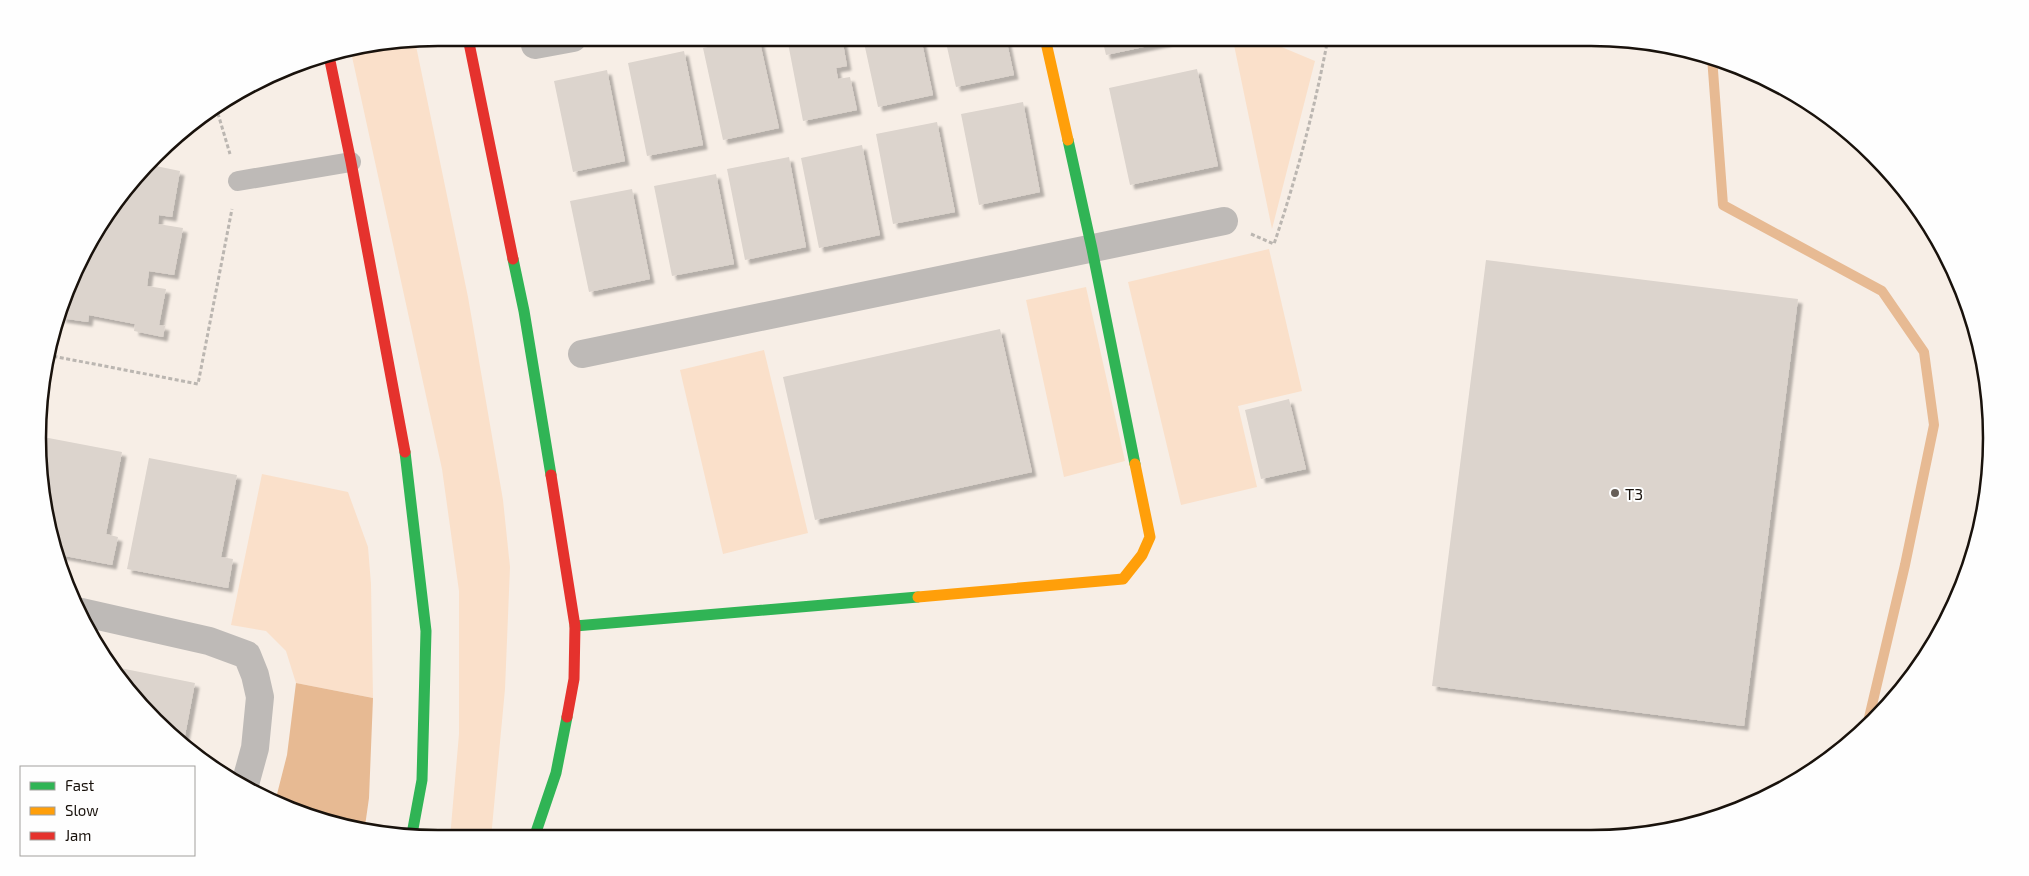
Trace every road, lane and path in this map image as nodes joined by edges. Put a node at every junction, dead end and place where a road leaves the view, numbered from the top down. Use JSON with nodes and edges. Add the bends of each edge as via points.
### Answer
{"nodes":[{"id":1,"x":470,"y":46,"type":"edge"},
{"id":2,"x":1047,"y":46,"type":"edge"},
{"id":3,"x":1326,"y":46,"type":"edge"},
{"id":4,"x":330,"y":62,"type":"edge"},
{"id":5,"x":218,"y":114,"type":"edge"},
{"id":6,"x":351,"y":162,"type":"junction"},
{"id":7,"x":238,"y":181,"type":"junction"},
{"id":8,"x":1224,"y":221,"type":"joint"},
{"id":9,"x":1092,"y":249,"type":"junction"},
{"id":10,"x":582,"y":354,"type":"dead end"},
{"id":11,"x":55,"y":357,"type":"edge"},
{"id":12,"x":88,"y":614,"type":"edge"},
{"id":13,"x":575,"y":626,"type":"junction"},
{"id":14,"x":246,"y":779,"type":"edge"},
{"id":15,"x":413,"y":829,"type":"edge"},
{"id":16,"x":537,"y":830,"type":"edge"}],
"edges":[{"from":1,"to":13,"type":"main road","via":[[524,311]]},
{"from":2,"to":9,"type":"main road"},
{"from":3,"to":8,"type":"path","via":[[1290,199],[1274,244]]},
{"from":4,"to":6,"type":"main road"},
{"from":5,"to":7,"type":"path"},
{"from":6,"to":7,"type":"lane"},
{"from":6,"to":15,"type":"main road","via":[[405,449],[426,631],[422,780]]},
{"from":7,"to":11,"type":"path","via":[[198,384]]},
{"from":8,"to":9,"type":"street"},
{"from":9,"to":10,"type":"street"},
{"from":9,"to":13,"type":"main road","via":[[1150,537],[1142,555],[1123,579]]},
{"from":12,"to":14,"type":"street","via":[[209,641],[246,655],[260,697],[255,748]]},
{"from":13,"to":16,"type":"main road","via":[[574,679],[556,773]]}]}
